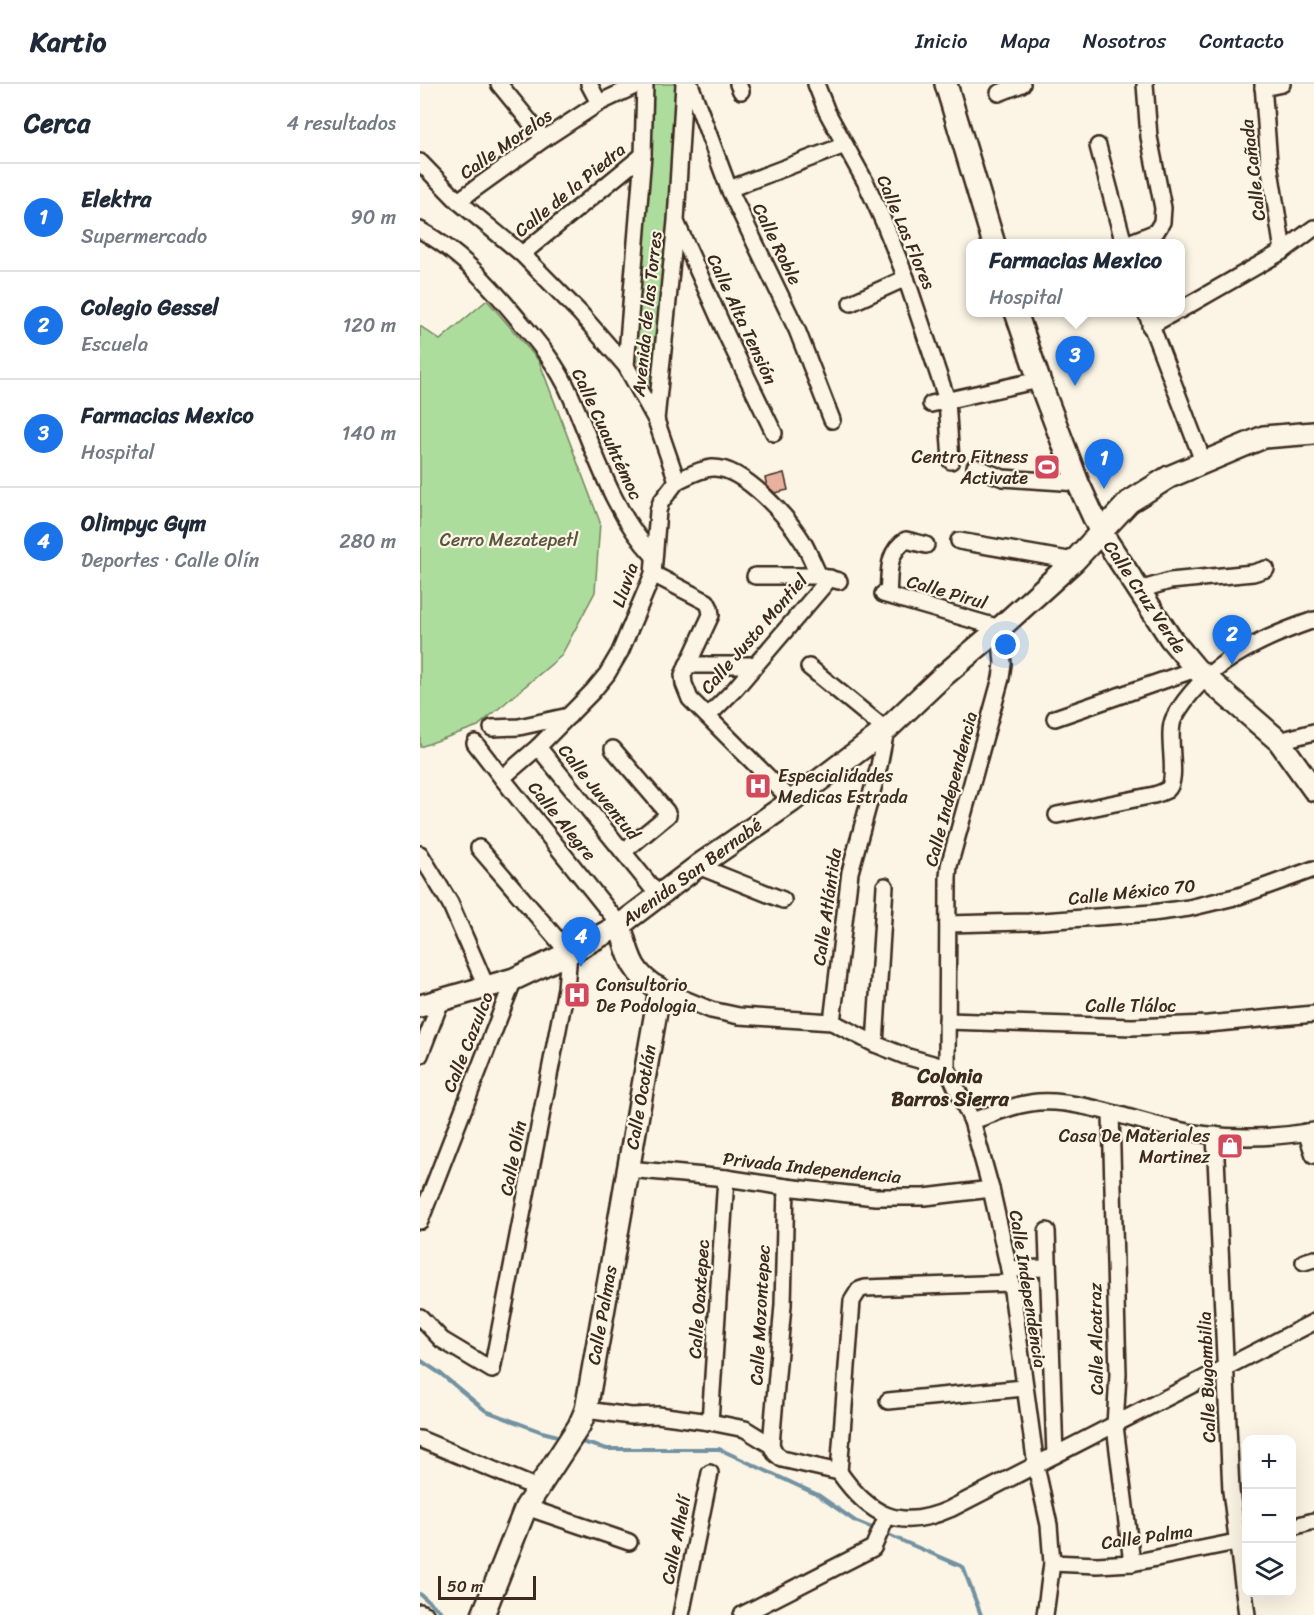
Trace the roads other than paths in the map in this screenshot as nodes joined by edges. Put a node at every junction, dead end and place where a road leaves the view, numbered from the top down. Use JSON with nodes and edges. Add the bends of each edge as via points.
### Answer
{"nodes":[{"id":1,"x":499,"y":84,"type":"edge"},
{"id":2,"x":589,"y":84,"type":"edge"},
{"id":3,"x":639,"y":84,"type":"edge"},
{"id":4,"x":645,"y":84,"type":"edge"},
{"id":5,"x":684,"y":84,"type":"edge"},
{"id":6,"x":690,"y":84,"type":"edge"},
{"id":7,"x":816,"y":84,"type":"edge"},
{"id":8,"x":946,"y":84,"type":"edge"},
{"id":9,"x":1022,"y":84,"type":"edge"},
{"id":10,"x":1145,"y":84,"type":"edge"},
{"id":11,"x":1282,"y":84,"type":"edge"},
{"id":12,"x":1263,"y":86,"type":"edge"},
{"id":13,"x":999,"y":93,"type":"dead end"},
{"id":14,"x":599,"y":103,"type":"junction"},
{"id":15,"x":544,"y":139,"type":"junction"},
{"id":16,"x":845,"y":145,"type":"junction"},
{"id":17,"x":1098,"y":146,"type":"dead end"},
{"id":18,"x":643,"y":155,"type":"junction"},
{"id":19,"x":420,"y":162,"type":"edge"},
{"id":20,"x":729,"y":189,"type":"junction"},
{"id":21,"x":459,"y":201,"type":"junction"},
{"id":22,"x":676,"y":221,"type":"junction"},
{"id":23,"x":1314,"y":228,"type":"edge"},
{"id":24,"x":420,"y":230,"type":"edge"},
{"id":25,"x":993,"y":239,"type":"edge"},
{"id":26,"x":1124,"y":239,"type":"edge"},
{"id":27,"x":1136,"y":239,"type":"edge"},
{"id":28,"x":1283,"y":251,"type":"junction"},
{"id":29,"x":522,"y":254,"type":"junction"},
{"id":30,"x":906,"y":279,"type":"junction"},
{"id":31,"x":850,"y":303,"type":"dead end"},
{"id":32,"x":1185,"y":307,"type":"edge"},
{"id":33,"x":1018,"y":317,"type":"edge"},
{"id":34,"x":1148,"y":319,"type":"edge"},
{"id":35,"x":626,"y":366,"type":"junction"},
{"id":36,"x":1038,"y":380,"type":"junction"},
{"id":37,"x":947,"y":400,"type":"junction"},
{"id":38,"x":931,"y":404,"type":"dead end"},
{"id":39,"x":656,"y":420,"type":"junction"},
{"id":40,"x":832,"y":420,"type":"dead end"},
{"id":41,"x":774,"y":432,"type":"dead end"},
{"id":42,"x":1314,"y":433,"type":"edge"},
{"id":43,"x":951,"y":461,"type":"dead end"},
{"id":44,"x":1203,"y":461,"type":"junction"},
{"id":45,"x":975,"y":467,"type":"dead end"},
{"id":46,"x":677,"y":481,"type":"junction"},
{"id":47,"x":1078,"y":483,"type":"junction"},
{"id":48,"x":1100,"y":531,"type":"junction"},
{"id":49,"x":959,"y":542,"type":"dead end"},
{"id":50,"x":926,"y":545,"type":"dead end"},
{"id":51,"x":654,"y":556,"type":"junction"},
{"id":52,"x":1074,"y":561,"type":"junction"},
{"id":53,"x":1266,"y":569,"type":"dead end"},
{"id":54,"x":653,"y":574,"type":"junction"},
{"id":55,"x":755,"y":576,"type":"dead end"},
{"id":56,"x":829,"y":579,"type":"junction"},
{"id":57,"x":1139,"y":590,"type":"junction"},
{"id":58,"x":1314,"y":620,"type":"edge"},
{"id":59,"x":1000,"y":628,"type":"junction"},
{"id":60,"x":687,"y":665,"type":"junction"},
{"id":61,"x":755,"y":665,"type":"junction"},
{"id":62,"x":809,"y":667,"type":"dead end"},
{"id":63,"x":1201,"y":672,"type":"junction"},
{"id":64,"x":569,"y":716,"type":"junction"},
{"id":65,"x":708,"y":716,"type":"junction"},
{"id":66,"x":1055,"y":718,"type":"dead end"},
{"id":67,"x":492,"y":728,"type":"dead end"},
{"id":68,"x":886,"y":730,"type":"junction"},
{"id":69,"x":1314,"y":732,"type":"edge"},
{"id":70,"x":1280,"y":741,"type":"junction"},
{"id":71,"x":475,"y":743,"type":"dead end"},
{"id":72,"x":537,"y":747,"type":"junction"},
{"id":73,"x":613,"y":749,"type":"dead end"},
{"id":74,"x":502,"y":778,"type":"junction"},
{"id":75,"x":1314,"y":790,"type":"edge"},
{"id":76,"x":792,"y":801,"type":"junction"},
{"id":77,"x":1057,"y":815,"type":"dead end"},
{"id":78,"x":479,"y":848,"type":"dead end"},
{"id":79,"x":623,"y":852,"type":"junction"},
{"id":80,"x":420,"y":854,"type":"edge"},
{"id":81,"x":698,"y":866,"type":"junction"},
{"id":82,"x":1314,"y":869,"type":"edge"},
{"id":83,"x":885,"y":886,"type":"dead end"},
{"id":84,"x":658,"y":895,"type":"junction"},
{"id":85,"x":783,"y":900,"type":"dead end"},
{"id":86,"x":948,"y":924,"type":"junction"},
{"id":87,"x":620,"y":925,"type":"junction"},
{"id":88,"x":569,"y":953,"type":"junction"},
{"id":89,"x":514,"y":979,"type":"junction"},
{"id":90,"x":486,"y":986,"type":"junction"},
{"id":91,"x":660,"y":989,"type":"junction"},
{"id":92,"x":442,"y":998,"type":"junction"},
{"id":93,"x":420,"y":1006,"type":"edge"},
{"id":94,"x":1314,"y":1014,"type":"edge"},
{"id":95,"x":947,"y":1021,"type":"junction"},
{"id":96,"x":832,"y":1022,"type":"junction"},
{"id":97,"x":425,"y":1030,"type":"edge"},
{"id":98,"x":875,"y":1044,"type":"junction"},
{"id":99,"x":420,"y":1055,"type":"edge"},
{"id":100,"x":947,"y":1068,"type":"junction"},
{"id":101,"x":1111,"y":1114,"type":"junction"},
{"id":102,"x":972,"y":1121,"type":"junction"},
{"id":103,"x":1310,"y":1131,"type":"edge"},
{"id":104,"x":1215,"y":1136,"type":"junction"},
{"id":105,"x":1314,"y":1155,"type":"edge"},
{"id":106,"x":628,"y":1168,"type":"junction"},
{"id":107,"x":726,"y":1178,"type":"junction"},
{"id":108,"x":786,"y":1187,"type":"junction"},
{"id":109,"x":991,"y":1189,"type":"junction"},
{"id":110,"x":420,"y":1221,"type":"edge"},
{"id":111,"x":1047,"y":1231,"type":"dead end"},
{"id":112,"x":1047,"y":1268,"type":"junction"},
{"id":113,"x":1010,"y":1276,"type":"junction"},
{"id":114,"x":420,"y":1317,"type":"edge"},
{"id":115,"x":1314,"y":1322,"type":"edge"},
{"id":116,"x":1226,"y":1367,"type":"junction"},
{"id":117,"x":1024,"y":1388,"type":"junction"},
{"id":118,"x":888,"y":1401,"type":"dead end"},
{"id":119,"x":582,"y":1418,"type":"junction"},
{"id":120,"x":710,"y":1422,"type":"junction"},
{"id":121,"x":1115,"y":1425,"type":"junction"},
{"id":122,"x":420,"y":1439,"type":"edge"},
{"id":123,"x":771,"y":1445,"type":"junction"},
{"id":124,"x":1055,"y":1455,"type":"junction"},
{"id":125,"x":1036,"y":1466,"type":"junction"},
{"id":126,"x":838,"y":1472,"type":"junction"},
{"id":127,"x":710,"y":1473,"type":"dead end"},
{"id":128,"x":537,"y":1488,"type":"junction"},
{"id":129,"x":526,"y":1507,"type":"junction"},
{"id":130,"x":885,"y":1520,"type":"junction"},
{"id":131,"x":1314,"y":1521,"type":"edge"},
{"id":132,"x":1296,"y":1526,"type":"edge"},
{"id":133,"x":1241,"y":1541,"type":"edge"},
{"id":134,"x":629,"y":1542,"type":"dead end"},
{"id":135,"x":1052,"y":1563,"type":"junction"},
{"id":136,"x":1132,"y":1563,"type":"junction"},
{"id":137,"x":420,"y":1612,"type":"edge"},
{"id":138,"x":484,"y":1613,"type":"edge"},
{"id":139,"x":426,"y":1615,"type":"edge"},
{"id":140,"x":681,"y":1615,"type":"edge"},
{"id":141,"x":742,"y":1615,"type":"edge"},
{"id":142,"x":1045,"y":1615,"type":"edge"},
{"id":143,"x":1247,"y":1615,"type":"edge"}],
"edges":[{"from":1,"to":15,"type":"street"},
{"from":2,"to":14,"type":"street"},
{"from":3,"to":14,"type":"street","name":"Calle Morelos"},
{"from":4,"to":18,"type":"street","name":"Avenida de las Torres"},
{"from":5,"to":22,"type":"street","name":"Avenida de las Torres"},
{"from":6,"to":20,"type":"street","name":"Calle Roble"},
{"from":7,"to":16,"type":"street","name":"Calle Las Flores"},
{"from":8,"to":25,"type":"street"},
{"from":9,"to":13,"type":"street"},
{"from":10,"to":27,"type":"street","via":[[1162,222],[1156,232]]},
{"from":11,"to":12,"type":"street"},
{"from":12,"to":28,"type":"street","name":"Calle Cañada","via":[[1269,163]]},
{"from":14,"to":15,"type":"street","name":"Calle Morelos"},
{"from":15,"to":21,"type":"street","name":"Calle Morelos"},
{"from":16,"to":20,"type":"street"},
{"from":16,"to":30,"type":"street","name":"Calle Las Flores","via":[[885,225]]},
{"from":17,"to":26,"type":"street"},
{"from":18,"to":29,"type":"street","name":"Calle de la Piedra"},
{"from":18,"to":35,"type":"street","name":"Avenida de las Torres"},
{"from":19,"to":21,"type":"street"},
{"from":20,"to":40,"type":"street","name":"Calle Roble","via":[[797,330]]},
{"from":21,"to":29,"type":"street"},
{"from":22,"to":39,"type":"street","name":"Avenida de las Torres"},
{"from":22,"to":41,"type":"street","name":"Calle Alta Tensión"},
{"from":23,"to":28,"type":"street"},
{"from":24,"to":51,"type":"street","name":"Calle Cuauhtémoc","via":[[465,260],[550,358],[569,392],[616,505]]},
{"from":28,"to":32,"type":"street"},
{"from":29,"to":35,"type":"street"},
{"from":30,"to":31,"type":"street"},
{"from":30,"to":37,"type":"street","name":"Calle Las Flores"},
{"from":33,"to":36,"type":"street","name":"Calle Cruz Verde"},
{"from":34,"to":44,"type":"street"},
{"from":35,"to":39,"type":"street","name":"Avenida de las Torres"},
{"from":36,"to":37,"type":"street"},
{"from":36,"to":47,"type":"street","name":"Calle Cruz Verde"},
{"from":37,"to":38,"type":"street"},
{"from":37,"to":43,"type":"street","name":"Calle Las Flores"},
{"from":39,"to":46,"type":"street"},
{"from":42,"to":44,"type":"street","name":"Avenida San Bernabé","via":[[1264,437]]},
{"from":44,"to":48,"type":"street","name":"Avenida San Bernabé","via":[[1128,502]]},
{"from":45,"to":47,"type":"street","via":[[1003,478]]},
{"from":46,"to":51,"type":"street","name":"Lluvia","via":[[660,502]]},
{"from":46,"to":56,"type":"street","via":[[711,468],[729,470],[757,488]]},
{"from":47,"to":48,"type":"street","name":"Calle Cruz Verde"},
{"from":48,"to":52,"type":"street","name":"Avenida San Bernabé"},
{"from":48,"to":57,"type":"street","name":"Calle Cruz Verde"},
{"from":49,"to":52,"type":"street"},
{"from":50,"to":59,"type":"street","name":"Calle Pirul","via":[[906,540],[893,551],[885,595]]},
{"from":51,"to":54,"type":"street","name":"Lluvia"},
{"from":52,"to":59,"type":"street","name":"Avenida San Bernabé"},
{"from":53,"to":57,"type":"street","via":[[1170,581]]},
{"from":54,"to":60,"type":"street","via":[[706,602],[710,608],[711,615]]},
{"from":54,"to":64,"type":"street","name":"Lluvia","via":[[607,674]]},
{"from":55,"to":56,"type":"street"},
{"from":56,"to":61,"type":"street","name":"Calle Justo Montiel"},
{"from":57,"to":63,"type":"street","name":"Calle Cruz Verde","via":[[1171,639]]},
{"from":58,"to":63,"type":"street","via":[[1269,636]]},
{"from":59,"to":68,"type":"street","name":"Avenida San Bernabé"},
{"from":59,"to":86,"type":"street","name":"Calle Independencia","via":[[1001,678],[949,866]]},
{"from":60,"to":61,"type":"street"},
{"from":60,"to":65,"type":"street","via":[[683,675],[690,699]]},
{"from":61,"to":65,"type":"street","name":"Calle Justo Montiel"},
{"from":62,"to":68,"type":"street"},
{"from":63,"to":66,"type":"street"},
{"from":63,"to":70,"type":"street","name":"Calle Cruz Verde"},
{"from":63,"to":77,"type":"street","via":[[1173,721],[1172,776],[1166,790]]},
{"from":64,"to":67,"type":"street","via":[[519,728]]},
{"from":64,"to":72,"type":"street","name":"Calle Juventud"},
{"from":65,"to":76,"type":"street"},
{"from":68,"to":76,"type":"street","name":"Avenida San Bernabé"},
{"from":68,"to":96,"type":"street","name":"Calle Atlántida","via":[[849,872]]},
{"from":69,"to":70,"type":"street"},
{"from":70,"to":75,"type":"street","name":"Calle Cruz Verde"},
{"from":71,"to":74,"type":"street"},
{"from":72,"to":74,"type":"street","name":"Calle Alegre"},
{"from":72,"to":79,"type":"street","name":"Calle Juventud"},
{"from":73,"to":79,"type":"street","via":[[668,815]]},
{"from":74,"to":87,"type":"street","name":"Calle Alegre"},
{"from":76,"to":81,"type":"street","name":"Avenida San Bernabé"},
{"from":78,"to":88,"type":"street"},
{"from":79,"to":84,"type":"street","name":"Calle Juventud"},
{"from":80,"to":90,"type":"street","via":[[450,903]]},
{"from":81,"to":84,"type":"street","name":"Avenida San Bernabé"},
{"from":81,"to":85,"type":"street"},
{"from":82,"to":86,"type":"street","name":"Calle México 70","via":[[1239,896],[1171,910],[1029,922]]},
{"from":83,"to":98,"type":"street"},
{"from":84,"to":87,"type":"street","name":"Avenida San Bernabé"},
{"from":86,"to":95,"type":"street","name":"Calle Independencia"},
{"from":87,"to":88,"type":"street","name":"Avenida San Bernabé"},
{"from":87,"to":91,"type":"street","via":[[629,957],[641,978]]},
{"from":88,"to":89,"type":"street","name":"Avenida San Bernabé"},
{"from":88,"to":114,"type":"street","name":"Calle Olín","via":[[566,988],[492,1370],[442,1340]]},
{"from":89,"to":90,"type":"street","name":"Avenida San Bernabé"},
{"from":89,"to":110,"type":"street","name":"Calle Cazulco"},
{"from":90,"to":92,"type":"street","name":"Avenida San Bernabé"},
{"from":91,"to":96,"type":"street","via":[[711,1010],[738,1016]]},
{"from":91,"to":106,"type":"street","name":"Calle Ocotlán"},
{"from":92,"to":93,"type":"street","name":"Avenida San Bernabé"},
{"from":92,"to":97,"type":"street"},
{"from":94,"to":95,"type":"street","name":"Calle Tláloc","via":[[1132,1027]]},
{"from":95,"to":100,"type":"street","name":"Calle Independencia"},
{"from":96,"to":98,"type":"street"},
{"from":97,"to":99,"type":"street"},
{"from":98,"to":100,"type":"street"},
{"from":100,"to":102,"type":"street","name":"Calle Independencia"},
{"from":101,"to":102,"type":"street","via":[[1038,1102]]},
{"from":101,"to":104,"type":"street"},
{"from":101,"to":121,"type":"street","name":"Calle Alcatraz","via":[[1118,1374]]},
{"from":102,"to":109,"type":"street","name":"Calle Independencia"},
{"from":103,"to":104,"type":"street","via":[[1255,1138]]},
{"from":103,"to":105,"type":"street"},
{"from":104,"to":116,"type":"street","name":"Calle Bugambilia"},
{"from":106,"to":107,"type":"street","name":"Privada Independencia"},
{"from":106,"to":119,"type":"street","name":"Calle Palmas"},
{"from":107,"to":108,"type":"street","name":"Privada Independencia"},
{"from":107,"to":120,"type":"street","name":"Calle Oaxtepec"},
{"from":108,"to":109,"type":"street","name":"Privada Independencia","via":[[875,1197],[926,1197]]},
{"from":108,"to":123,"type":"street","name":"Calle Mozontepec","via":[[783,1305]]},
{"from":109,"to":113,"type":"street","name":"Calle Independencia"},
{"from":111,"to":112,"type":"street"},
{"from":112,"to":113,"type":"street"},
{"from":112,"to":124,"type":"street"},
{"from":113,"to":117,"type":"street","name":"Calle Independencia"},
{"from":113,"to":126,"type":"street","via":[[859,1290],[852,1301]]},
{"from":115,"to":116,"type":"street"},
{"from":116,"to":121,"type":"street"},
{"from":116,"to":133,"type":"street","name":"Calle Bugambilia","via":[[1231,1491]]},
{"from":117,"to":118,"type":"street"},
{"from":117,"to":125,"type":"street","name":"Calle Independencia"},
{"from":119,"to":120,"type":"street","via":[[658,1415]]},
{"from":119,"to":128,"type":"street","name":"Calle Palmas"},
{"from":120,"to":123,"type":"street","via":[[745,1429]]},
{"from":121,"to":124,"type":"street"},
{"from":121,"to":136,"type":"street","name":"Calle Alcatraz"},
{"from":122,"to":128,"type":"street"},
{"from":123,"to":126,"type":"street","via":[[782,1459]]},
{"from":124,"to":125,"type":"street"},
{"from":125,"to":130,"type":"street","via":[[936,1515],[918,1520]]},
{"from":125,"to":135,"type":"street","name":"Calle Independencia","via":[[1049,1525]]},
{"from":126,"to":130,"type":"street"},
{"from":127,"to":140,"type":"street","name":"Calle Alhelí"},
{"from":128,"to":129,"type":"street","name":"Calle Palmas"},
{"from":129,"to":134,"type":"street"},
{"from":129,"to":138,"type":"street","name":"Calle Palmas"},
{"from":130,"to":141,"type":"street","via":[[874,1546]]},
{"from":131,"to":132,"type":"street"},
{"from":133,"to":136,"type":"street","name":"Calle Palma"},
{"from":133,"to":143,"type":"street","name":"Calle Bugambilia"},
{"from":135,"to":136,"type":"street","name":"Calle Palma"},
{"from":135,"to":142,"type":"street","name":"Calle Independencia"},
{"from":137,"to":139,"type":"street"}]}
